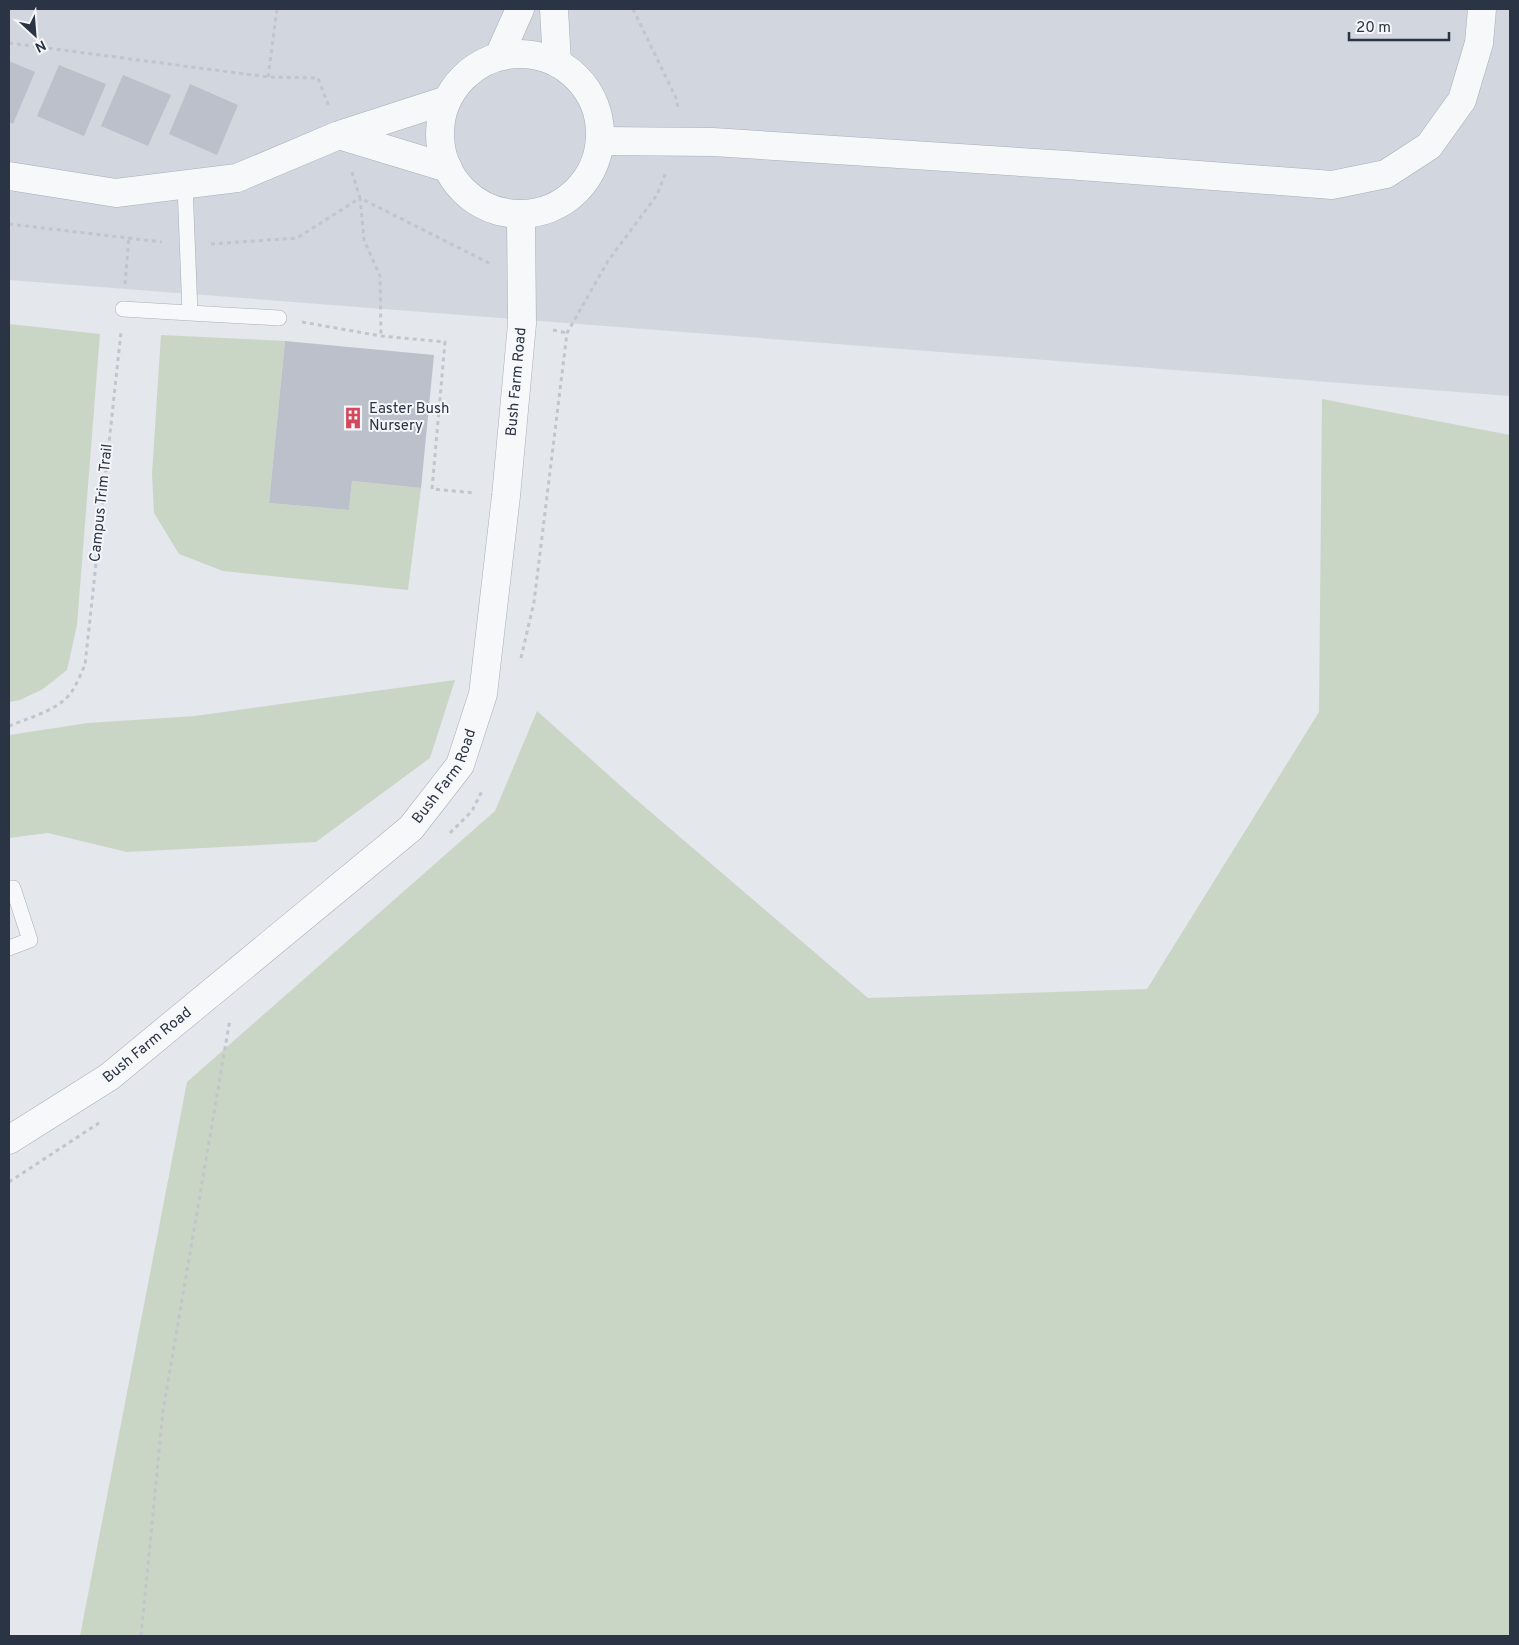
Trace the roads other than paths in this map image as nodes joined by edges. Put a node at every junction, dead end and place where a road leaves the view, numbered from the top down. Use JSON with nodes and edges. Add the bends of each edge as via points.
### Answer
{"nodes":[{"id":1,"x":520,"y":9,"type":"edge"},
{"id":2,"x":554,"y":9,"type":"edge"},
{"id":3,"x":1482,"y":9,"type":"edge"},
{"id":4,"x":499,"y":56,"type":"junction"},
{"id":5,"x":557,"y":63,"type":"junction"},
{"id":6,"x":446,"y":100,"type":"junction"},
{"id":7,"x":339,"y":135,"type":"junction"},
{"id":8,"x":601,"y":141,"type":"junction"},
{"id":9,"x":448,"y":168,"type":"junction"},
{"id":10,"x":9,"y":176,"type":"edge"},
{"id":11,"x":185,"y":185,"type":"junction"},
{"id":12,"x":521,"y":215,"type":"junction"},
{"id":13,"x":123,"y":309,"type":"road end"},
{"id":14,"x":190,"y":313,"type":"junction"},
{"id":15,"x":279,"y":318,"type":"road end"},
{"id":16,"x":9,"y":888,"type":"edge"},
{"id":17,"x":9,"y":948,"type":"edge"},
{"id":18,"x":9,"y":1140,"type":"edge"}],
"edges":[{"from":1,"to":4,"type":"street"},
{"from":2,"to":5,"type":"street"},
{"from":3,"to":8,"type":"street","via":[[1479,43],[1462,100],[1429,146],[1386,174],[1332,185],[679,141]]},
{"from":4,"to":5,"type":"street","via":[[548,58]]},
{"from":4,"to":6,"type":"street","via":[[459,80]]},
{"from":5,"to":8,"type":"street","via":[[571,71],[589,91],[599,115]]},
{"from":6,"to":7,"type":"street"},
{"from":6,"to":9,"type":"street","via":[[440,123],[441,151]]},
{"from":7,"to":9,"type":"street"},
{"from":7,"to":11,"type":"street","via":[[237,178]]},
{"from":8,"to":12,"type":"street","via":[[596,164],[584,185],[566,201],[544,211]]},
{"from":9,"to":12,"type":"street","via":[[470,197],[494,211]]},
{"from":10,"to":11,"type":"street","via":[[116,193]]},
{"from":11,"to":14,"type":"lane"},
{"from":12,"to":18,"type":"street","name":"Bush Farm Road","via":[[522,324],[506,496],[483,694],[460,764],[411,828],[109,1077]]},
{"from":13,"to":14,"type":"lane"},
{"from":14,"to":15,"type":"lane"},
{"from":16,"to":17,"type":"lane","via":[[13,888],[30,940]]}]}
